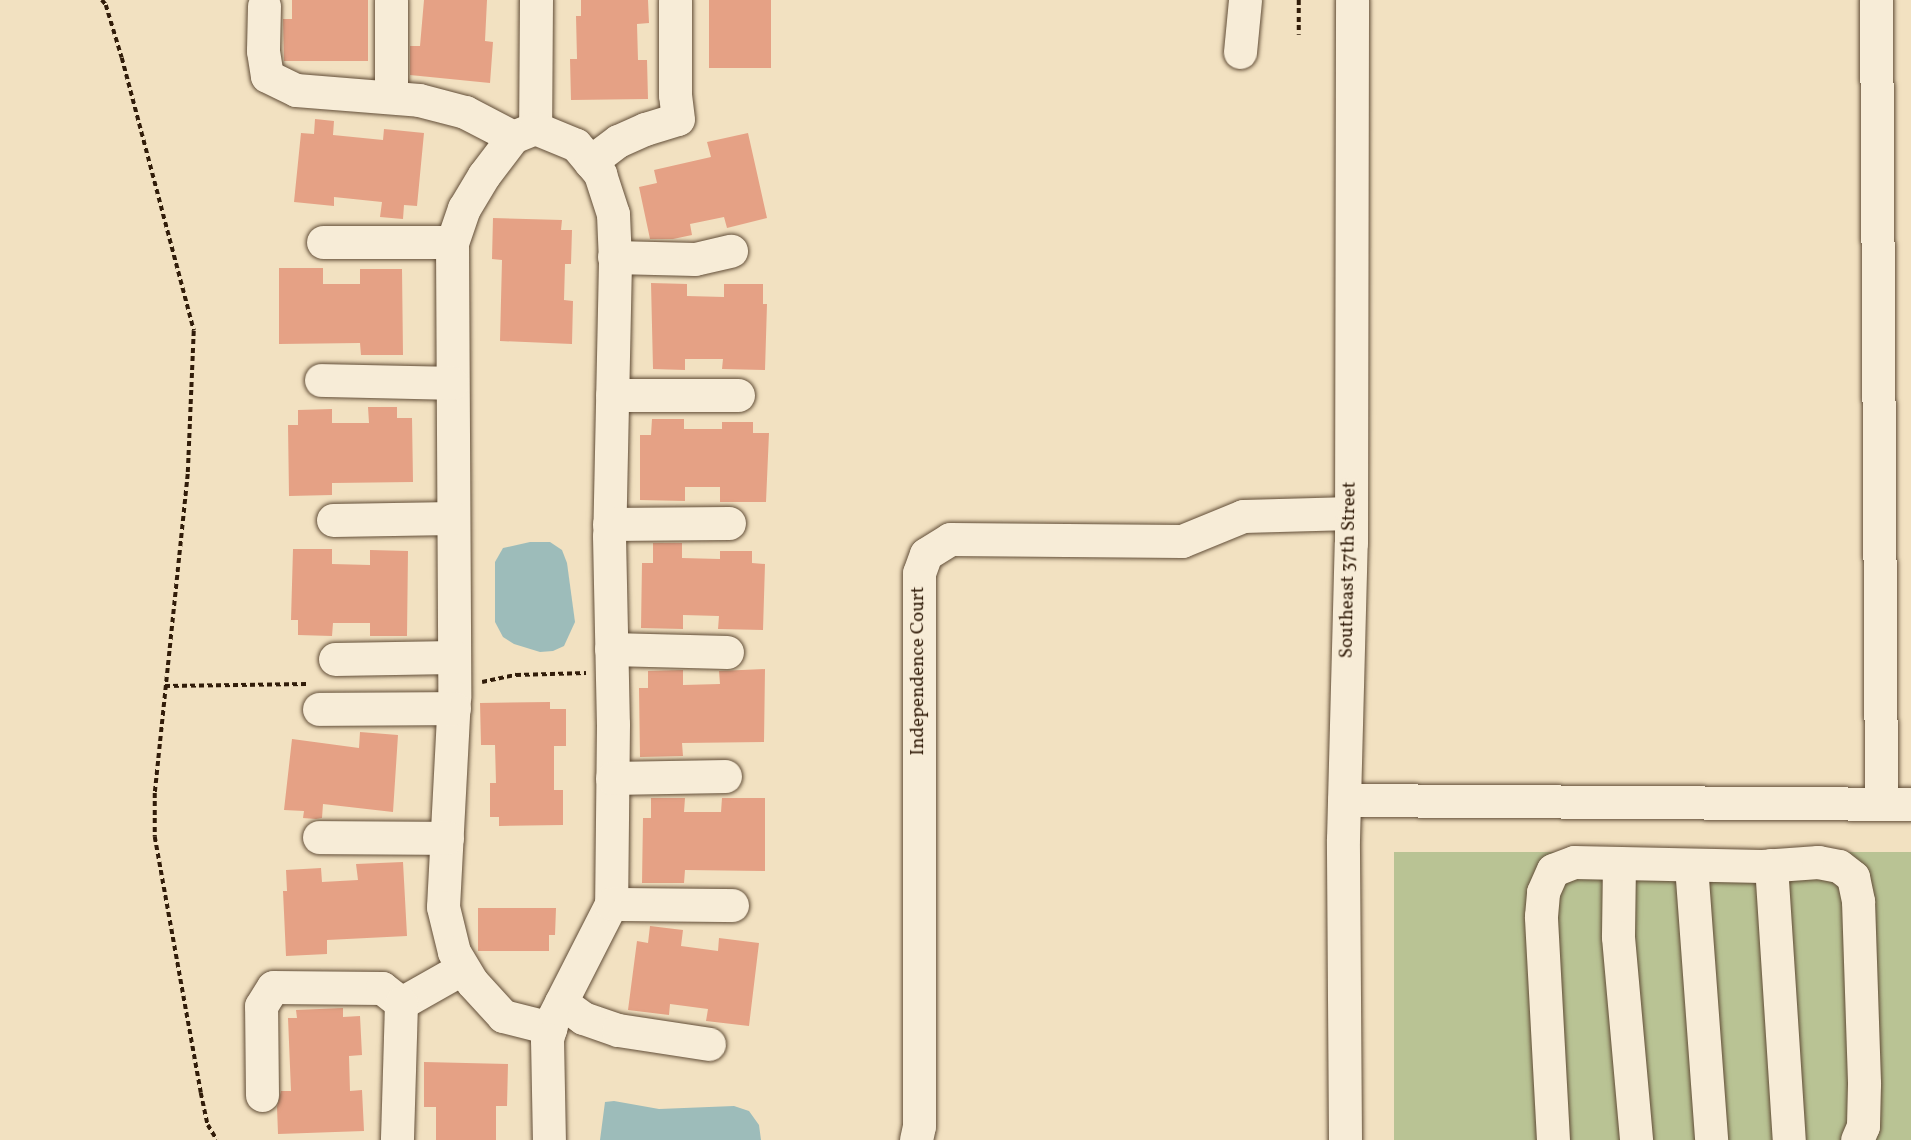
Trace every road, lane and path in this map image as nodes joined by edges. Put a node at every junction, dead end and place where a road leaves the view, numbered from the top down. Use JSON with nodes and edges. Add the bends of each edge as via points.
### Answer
{"nodes":[{"id":1,"x":102,"y":0,"type":"edge"},
{"id":2,"x":391,"y":0,"type":"edge"},
{"id":3,"x":536,"y":0,"type":"edge"},
{"id":4,"x":675,"y":0,"type":"edge"},
{"id":5,"x":1245,"y":0,"type":"edge"},
{"id":6,"x":1299,"y":0,"type":"edge"},
{"id":7,"x":1352,"y":0,"type":"edge"},
{"id":8,"x":1876,"y":0,"type":"edge"},
{"id":9,"x":264,"y":6,"type":"dead end"},
{"id":10,"x":1299,"y":35,"type":"dead end"},
{"id":11,"x":1240,"y":52,"type":"dead end"},
{"id":12,"x":391,"y":97,"type":"junction"},
{"id":13,"x":524,"y":132,"type":"junction"},
{"id":14,"x":590,"y":162,"type":"junction"},
{"id":15,"x":323,"y":242,"type":"dead end"},
{"id":16,"x":452,"y":243,"type":"junction"},
{"id":17,"x":731,"y":251,"type":"dead end"},
{"id":18,"x":614,"y":257,"type":"junction"},
{"id":19,"x":321,"y":380,"type":"dead end"},
{"id":20,"x":452,"y":383,"type":"junction"},
{"id":21,"x":612,"y":395,"type":"junction"},
{"id":22,"x":738,"y":395,"type":"dead end"},
{"id":23,"x":1351,"y":513,"type":"junction"},
{"id":24,"x":453,"y":518,"type":"junction"},
{"id":25,"x":333,"y":520,"type":"dead end"},
{"id":26,"x":729,"y":523,"type":"dead end"},
{"id":27,"x":609,"y":524,"type":"junction"},
{"id":28,"x":611,"y":649,"type":"junction"},
{"id":29,"x":727,"y":652,"type":"dead end"},
{"id":30,"x":454,"y":657,"type":"junction"},
{"id":31,"x":335,"y":659,"type":"dead end"},
{"id":32,"x":454,"y":708,"type":"junction"},
{"id":33,"x":319,"y":709,"type":"dead end"},
{"id":34,"x":724,"y":776,"type":"dead end"},
{"id":35,"x":612,"y":778,"type":"junction"},
{"id":36,"x":1344,"y":800,"type":"junction"},
{"id":37,"x":1896,"y":804,"type":"edge"},
{"id":38,"x":319,"y":837,"type":"dead end"},
{"id":39,"x":447,"y":838,"type":"junction"},
{"id":40,"x":1619,"y":863,"type":"junction"},
{"id":41,"x":1691,"y":865,"type":"junction"},
{"id":42,"x":1771,"y":865,"type":"junction"},
{"id":43,"x":611,"y":904,"type":"junction"},
{"id":44,"x":732,"y":905,"type":"dead end"},
{"id":45,"x":463,"y":968,"type":"junction"},
{"id":46,"x":401,"y":1003,"type":"junction"},
{"id":47,"x":556,"y":1015,"type":"junction"},
{"id":48,"x":709,"y":1044,"type":"dead end"},
{"id":49,"x":262,"y":1095,"type":"dead end"},
{"id":50,"x":217,"y":1140,"type":"edge"},
{"id":51,"x":397,"y":1140,"type":"edge"},
{"id":52,"x":549,"y":1140,"type":"edge"},
{"id":53,"x":916,"y":1140,"type":"edge"},
{"id":54,"x":1345,"y":1140,"type":"edge"},
{"id":55,"x":1553,"y":1140,"type":"edge"},
{"id":56,"x":1636,"y":1140,"type":"edge"},
{"id":57,"x":1711,"y":1140,"type":"edge"},
{"id":58,"x":1789,"y":1140,"type":"edge"},
{"id":59,"x":1857,"y":1140,"type":"edge"}],
"edges":[{"from":1,"to":50,"type":"path","via":[[122,58],[194,331],[188,474],[155,793],[155,837],[201,1093],[208,1125]]},
{"from":2,"to":12,"type":"street"},
{"from":3,"to":13,"type":"street"},
{"from":4,"to":14,"type":"street","via":[[678,119],[618,141]]},
{"from":5,"to":11,"type":"street"},
{"from":6,"to":10,"type":"path"},
{"from":7,"to":23,"type":"street","name":"Southeast 37th Street"},
{"from":8,"to":37,"type":"street"},
{"from":9,"to":12,"type":"street","via":[[267,76],[296,89]]},
{"from":12,"to":13,"type":"street","via":[[465,112]]},
{"from":13,"to":14,"type":"street","via":[[576,145]]},
{"from":13,"to":16,"type":"street","via":[[464,208]]},
{"from":14,"to":18,"type":"street","via":[[600,174],[612,214]]},
{"from":15,"to":16,"type":"street"},
{"from":16,"to":20,"type":"street"},
{"from":17,"to":18,"type":"street","via":[[695,259]]},
{"from":18,"to":21,"type":"street"},
{"from":19,"to":20,"type":"street"},
{"from":20,"to":24,"type":"street"},
{"from":21,"to":22,"type":"street"},
{"from":21,"to":27,"type":"street"},
{"from":23,"to":36,"type":"street","name":"Southeast 37th Street"},
{"from":23,"to":53,"type":"street","name":"Independence Court","via":[[1243,516],[1182,541],[950,539],[926,554],[919,573]]},
{"from":24,"to":25,"type":"street"},
{"from":24,"to":30,"type":"street"},
{"from":26,"to":27,"type":"street"},
{"from":27,"to":28,"type":"street"},
{"from":28,"to":29,"type":"street"},
{"from":28,"to":35,"type":"street"},
{"from":30,"to":31,"type":"street"},
{"from":30,"to":32,"type":"street"},
{"from":32,"to":33,"type":"street"},
{"from":32,"to":39,"type":"street"},
{"from":34,"to":35,"type":"street"},
{"from":35,"to":43,"type":"street"},
{"from":36,"to":37,"type":"street"},
{"from":36,"to":54,"type":"street","name":"Southeast 37th Street"},
{"from":38,"to":39,"type":"street"},
{"from":39,"to":45,"type":"street","via":[[443,907],[454,952]]},
{"from":40,"to":41,"type":"street"},
{"from":40,"to":55,"type":"street","via":[[1574,862],[1553,870],[1543,892]]},
{"from":40,"to":56,"type":"street","via":[[1618,937]]},
{"from":41,"to":42,"type":"street"},
{"from":41,"to":57,"type":"street"},
{"from":42,"to":58,"type":"street"},
{"from":42,"to":59,"type":"street","via":[[1818,862],[1839,866],[1853,877],[1860,928],[1864,1084],[1863,1126]]},
{"from":43,"to":44,"type":"street"},
{"from":43,"to":47,"type":"street"},
{"from":45,"to":46,"type":"street"},
{"from":45,"to":47,"type":"street","via":[[503,1016]]},
{"from":46,"to":49,"type":"street","via":[[382,988],[273,987],[261,1006]]},
{"from":46,"to":51,"type":"street"},
{"from":47,"to":48,"type":"street"},
{"from":47,"to":52,"type":"street","via":[[547,1039]]}]}
